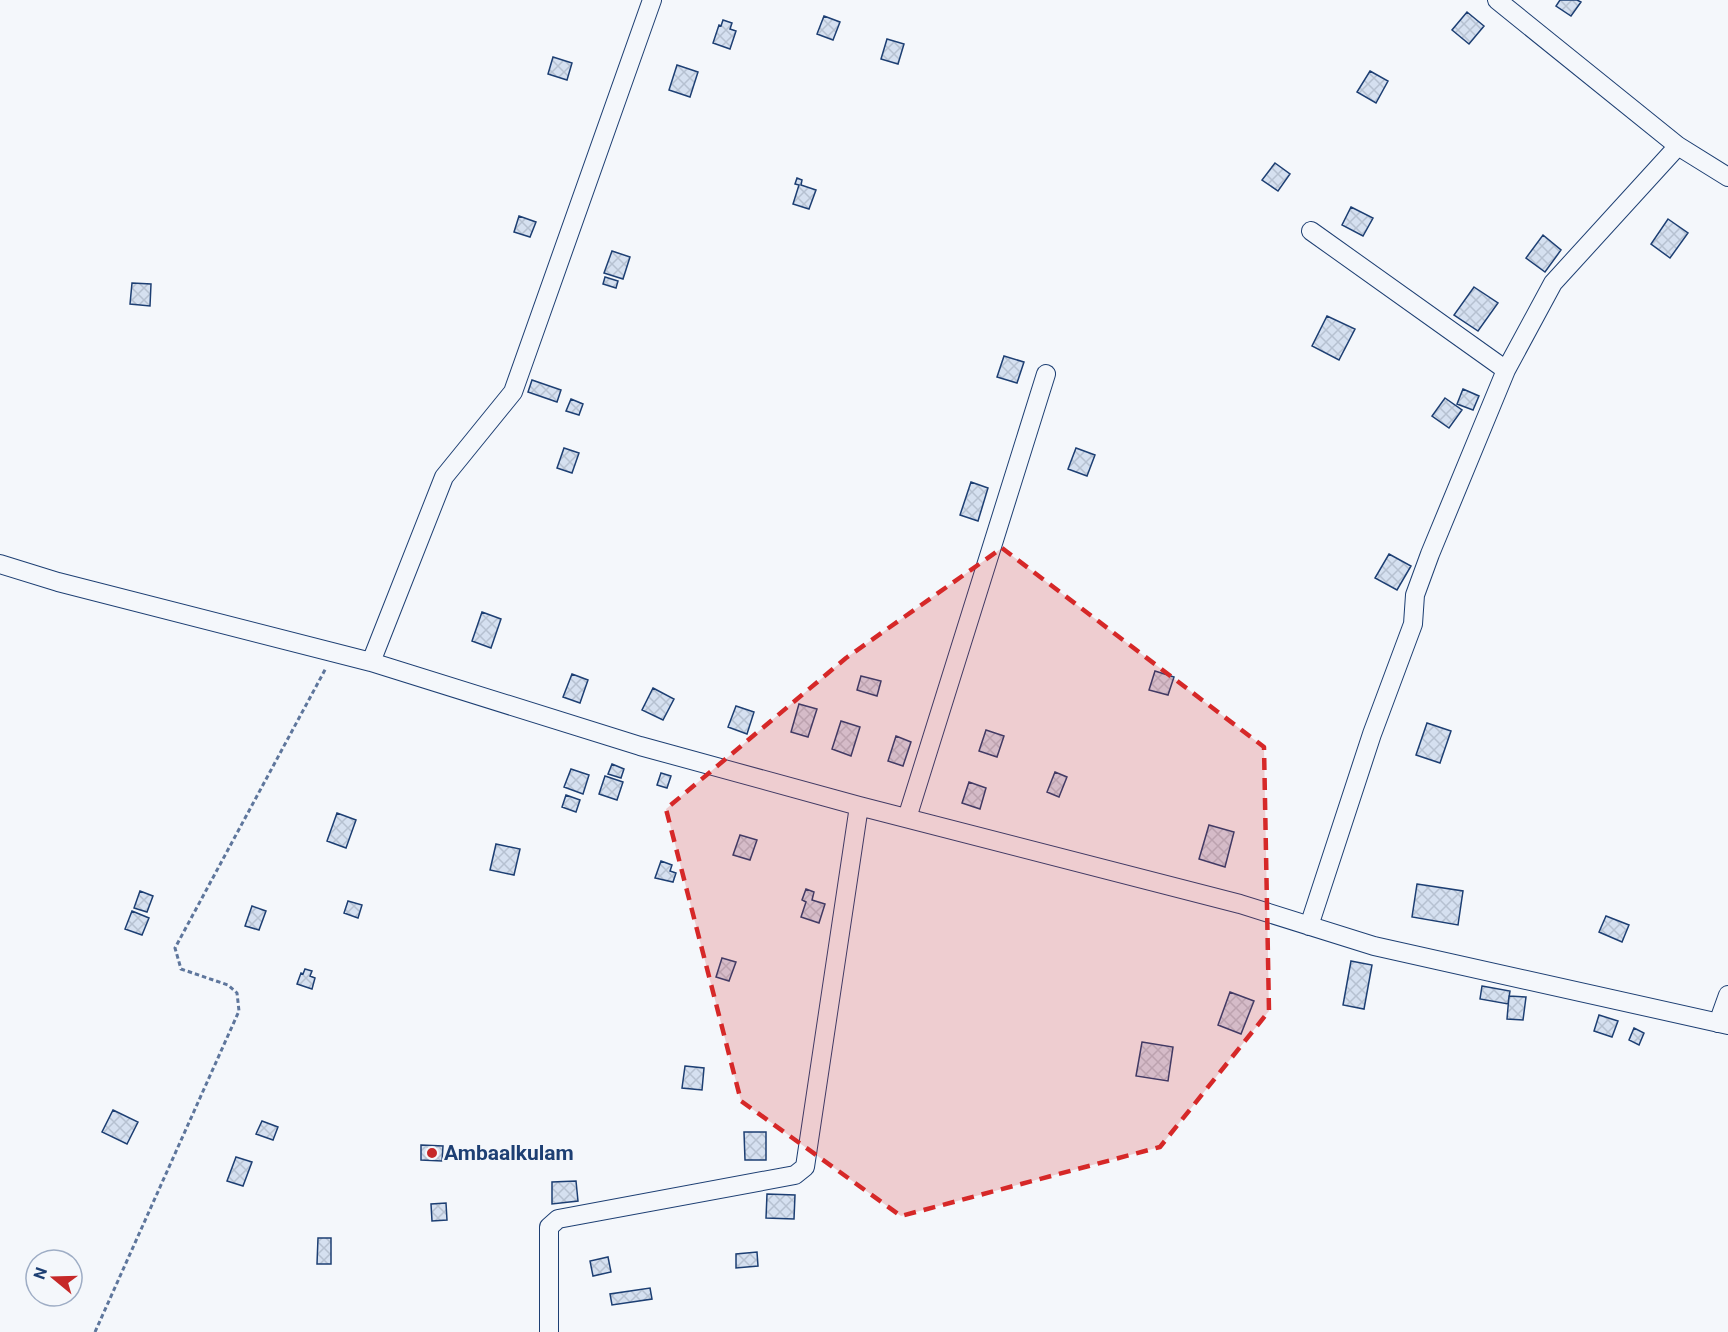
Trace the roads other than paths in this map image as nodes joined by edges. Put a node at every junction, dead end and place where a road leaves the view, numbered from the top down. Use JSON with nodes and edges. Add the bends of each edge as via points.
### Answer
{"nodes":[{"id":1,"x":652,"y":0,"type":"edge"},
{"id":2,"x":1497,"y":0,"type":"edge"},
{"id":3,"x":1678,"y":146,"type":"junction"},
{"id":4,"x":1728,"y":177,"type":"edge"},
{"id":5,"x":1311,"y":231,"type":"dead end"},
{"id":6,"x":1506,"y":370,"type":"junction"},
{"id":7,"x":1046,"y":374,"type":"dead end"},
{"id":8,"x":0,"y":564,"type":"edge"},
{"id":9,"x":371,"y":662,"type":"junction"},
{"id":10,"x":859,"y":806,"type":"junction"},
{"id":11,"x":906,"y":818,"type":"junction"},
{"id":12,"x":1309,"y":926,"type":"junction"},
{"id":13,"x":1728,"y":995,"type":"edge"},
{"id":14,"x":1723,"y":1024,"type":"edge"},
{"id":15,"x":549,"y":1332,"type":"edge"}],
"edges":[{"from":1,"to":9,"type":"street","via":[[513,392],[444,477]]},
{"from":2,"to":3,"type":"street"},
{"from":3,"to":4,"type":"street"},
{"from":3,"to":6,"type":"street","via":[[1553,283]]},
{"from":5,"to":6,"type":"street"},
{"from":6,"to":12,"type":"street","via":[[1415,595],[1413,624]]},
{"from":7,"to":11,"type":"street"},
{"from":8,"to":9,"type":"street"},
{"from":9,"to":10,"type":"street","via":[[640,746]]},
{"from":10,"to":11,"type":"street"},
{"from":10,"to":15,"type":"street","via":[[805,1167],[795,1175],[558,1219],[549,1227]]},
{"from":11,"to":12,"type":"street","via":[[1239,904]]},
{"from":12,"to":14,"type":"street","via":[[1374,946]]},
{"from":13,"to":14,"type":"street"}]}
